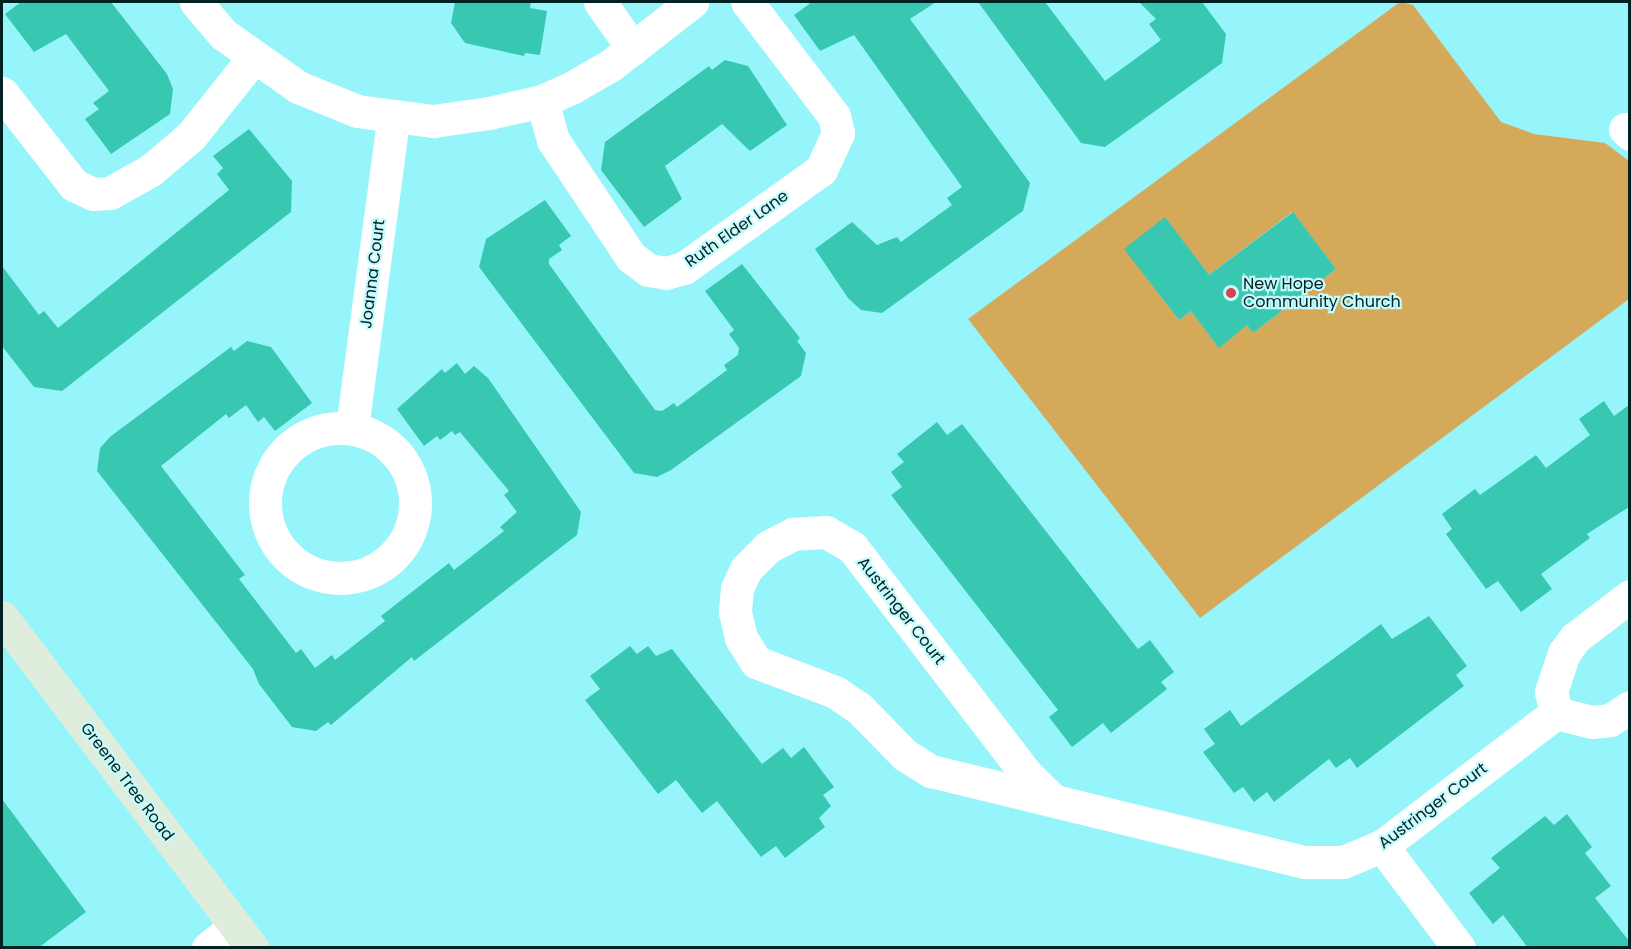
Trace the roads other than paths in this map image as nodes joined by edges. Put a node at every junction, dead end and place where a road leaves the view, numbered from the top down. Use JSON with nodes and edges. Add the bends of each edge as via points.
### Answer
{"nodes":[{"id":1,"x":196,"y":2,"type":"edge"},
{"id":2,"x":600,"y":2,"type":"edge"},
{"id":3,"x":692,"y":2,"type":"edge"},
{"id":4,"x":747,"y":2,"type":"edge"},
{"id":5,"x":633,"y":49,"type":"junction"},
{"id":6,"x":253,"y":58,"type":"junction"},
{"id":7,"x":2,"y":93,"type":"edge"},
{"id":8,"x":542,"y":100,"type":"junction"},
{"id":9,"x":393,"y":119,"type":"junction"},
{"id":10,"x":352,"y":428,"type":"junction"},
{"id":11,"x":1629,"y":596,"type":"edge"},
{"id":12,"x":2,"y":617,"type":"edge"},
{"id":13,"x":1629,"y":707,"type":"edge"},
{"id":14,"x":1556,"y":713,"type":"junction"},
{"id":15,"x":1052,"y":799,"type":"junction"},
{"id":16,"x":1382,"y":846,"type":"junction"},
{"id":17,"x":244,"y":937,"type":"edge"},
{"id":18,"x":208,"y":948,"type":"edge"},
{"id":19,"x":1459,"y":948,"type":"edge"}],
"edges":[{"from":1,"to":6,"type":"street","via":[[223,34]]},
{"from":2,"to":5,"type":"street"},
{"from":3,"to":5,"type":"street"},
{"from":4,"to":8,"type":"street","name":"Ruth Elder Lane","via":[[834,116],[838,133],[821,170],[684,268],[666,273],[648,270],[631,257],[554,140]]},
{"from":5,"to":8,"type":"street"},
{"from":6,"to":7,"type":"street","via":[[191,136],[151,170],[110,192],[93,194],[75,185]]},
{"from":6,"to":9,"type":"street","via":[[331,101]]},
{"from":8,"to":9,"type":"street","via":[[464,118]]},
{"from":9,"to":10,"type":"street","name":"Joanna Court"},
{"from":10,"to":10,"type":"street","via":[[383,441],[407,467],[417,507],[404,545],[362,577],[321,578],[287,559],[269,531],[264,495],[274,466],[292,444],[320,430]]},
{"from":11,"to":14,"type":"street","via":[[1575,638],[1564,653],[1551,692]]},
{"from":12,"to":17,"type":"street","name":"Greene Tree Road"},
{"from":13,"to":14,"type":"street","via":[[1610,720],[1592,722]]},
{"from":14,"to":16,"type":"street","name":"Austringer Court"},
{"from":15,"to":15,"type":"street","name":"Austringer Court","via":[[931,771],[904,755],[860,709],[835,692],[756,662],[741,638],[735,612],[737,588],[746,569],[768,548],[793,534],[826,532],[852,547],[1027,775]]},
{"from":15,"to":16,"type":"street","name":"Austringer Court","via":[[1304,862],[1343,862]]},
{"from":16,"to":19,"type":"street"},
{"from":17,"to":18,"type":"street"}]}
